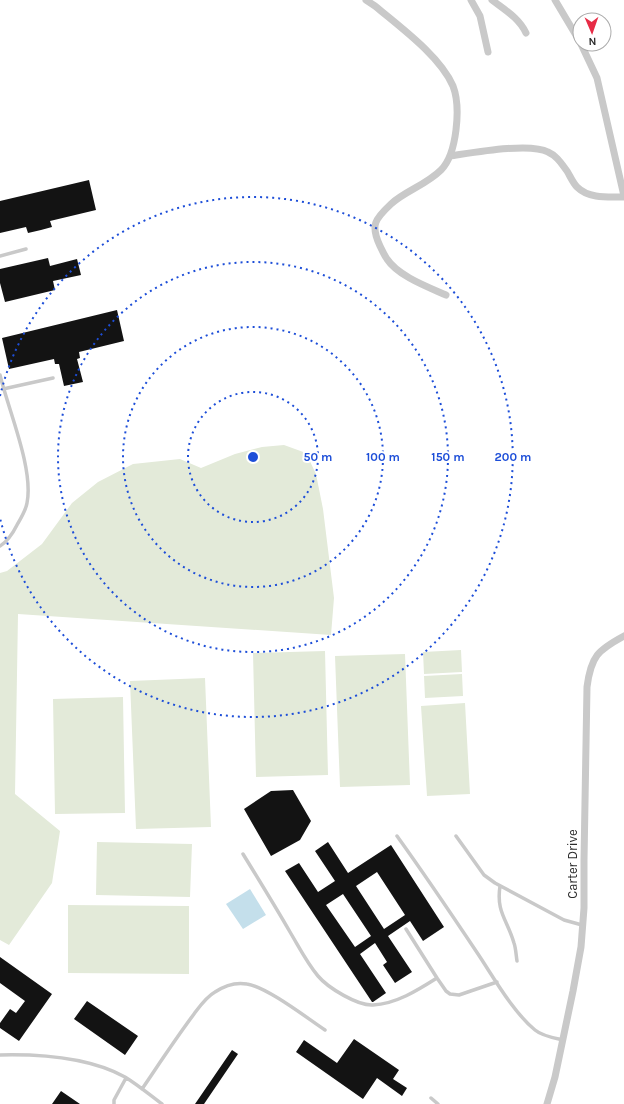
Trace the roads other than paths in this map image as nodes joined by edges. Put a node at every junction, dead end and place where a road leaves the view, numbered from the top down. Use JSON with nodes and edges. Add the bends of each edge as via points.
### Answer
{"nodes":[{"id":1,"x":366,"y":0,"type":"edge"},
{"id":2,"x":471,"y":0,"type":"edge"},
{"id":3,"x":492,"y":0,"type":"edge"},
{"id":4,"x":556,"y":0,"type":"edge"},
{"id":5,"x":572,"y":29,"type":"edge"},
{"id":6,"x":526,"y":33,"type":"dead end"},
{"id":7,"x":488,"y":52,"type":"dead end"},
{"id":8,"x":584,"y":52,"type":"edge"},
{"id":9,"x":450,"y":156,"type":"junction"},
{"id":10,"x":624,"y":196,"type":"edge"},
{"id":11,"x":26,"y":249,"type":"dead end"},
{"id":12,"x":0,"y":256,"type":"edge"},
{"id":13,"x":446,"y":295,"type":"dead end"},
{"id":14,"x":0,"y":375,"type":"edge"},
{"id":15,"x":53,"y":378,"type":"dead end"},
{"id":16,"x":3,"y":389,"type":"junction"},
{"id":17,"x":0,"y":546,"type":"edge"},
{"id":18,"x":624,"y":636,"type":"edge"},
{"id":19,"x":397,"y":836,"type":"dead end"},
{"id":20,"x":456,"y":836,"type":"dead end"},
{"id":21,"x":243,"y":854,"type":"dead end"},
{"id":22,"x":500,"y":886,"type":"junction"},
{"id":23,"x":582,"y":925,"type":"junction"},
{"id":24,"x":406,"y":929,"type":"dead end"},
{"id":25,"x":517,"y":961,"type":"dead end"},
{"id":26,"x":437,"y":978,"type":"junction"},
{"id":27,"x":496,"y":982,"type":"junction"},
{"id":28,"x":325,"y":1030,"type":"dead end"},
{"id":29,"x":563,"y":1040,"type":"junction"},
{"id":30,"x":0,"y":1054,"type":"edge"},
{"id":31,"x":126,"y":1078,"type":"junction"},
{"id":32,"x":142,"y":1089,"type":"junction"},
{"id":33,"x":431,"y":1098,"type":"dead end"},
{"id":34,"x":114,"y":1104,"type":"edge"},
{"id":35,"x":162,"y":1104,"type":"edge"},
{"id":36,"x":438,"y":1104,"type":"edge"},
{"id":37,"x":547,"y":1104,"type":"edge"}],
"edges":[{"from":1,"to":9,"type":"street","via":[[432,57],[450,80],[456,98],[456,110],[454,142]]},
{"from":2,"to":7,"type":"street","via":[[480,16]]},
{"from":3,"to":6,"type":"street","via":[[514,16]]},
{"from":4,"to":5,"type":"street"},
{"from":8,"to":10,"type":"street","via":[[597,78]]},
{"from":9,"to":10,"type":"street","via":[[489,150],[534,148],[546,151],[562,163],[584,192],[597,196]]},
{"from":9,"to":13,"type":"street","via":[[442,170],[391,204],[374,225],[375,236],[387,260],[400,272]]},
{"from":11,"to":12,"type":"lane"},
{"from":14,"to":16,"type":"lane"},
{"from":15,"to":16,"type":"lane"},
{"from":16,"to":17,"type":"lane","via":[[22,450],[28,486],[27,503],[20,520],[13,534]]},
{"from":18,"to":23,"type":"street","name":"Carter Drive","via":[[607,645],[596,655],[587,687]]},
{"from":19,"to":27,"type":"lane"},
{"from":20,"to":22,"type":"lane","via":[[484,875]]},
{"from":21,"to":26,"type":"lane","via":[[304,956],[318,977],[331,987],[353,1001],[373,1005],[413,992]]},
{"from":22,"to":23,"type":"lane","via":[[564,920]]},
{"from":22,"to":25,"type":"lane","via":[[499,906],[514,942]]},
{"from":23,"to":29,"type":"street","name":"Carter Drive","via":[[581,947]]},
{"from":24,"to":26,"type":"lane"},
{"from":26,"to":27,"type":"lane","via":[[446,991],[454,995]]},
{"from":27,"to":29,"type":"lane","via":[[536,1031]]},
{"from":28,"to":32,"type":"lane","via":[[261,989],[243,984],[226,986],[207,998]]},
{"from":29,"to":37,"type":"street","name":"Carter Drive"},
{"from":30,"to":31,"type":"lane","via":[[50,1057],[87,1063]]},
{"from":31,"to":32,"type":"lane"},
{"from":31,"to":34,"type":"lane"},
{"from":32,"to":35,"type":"lane"},
{"from":33,"to":36,"type":"lane"}]}
